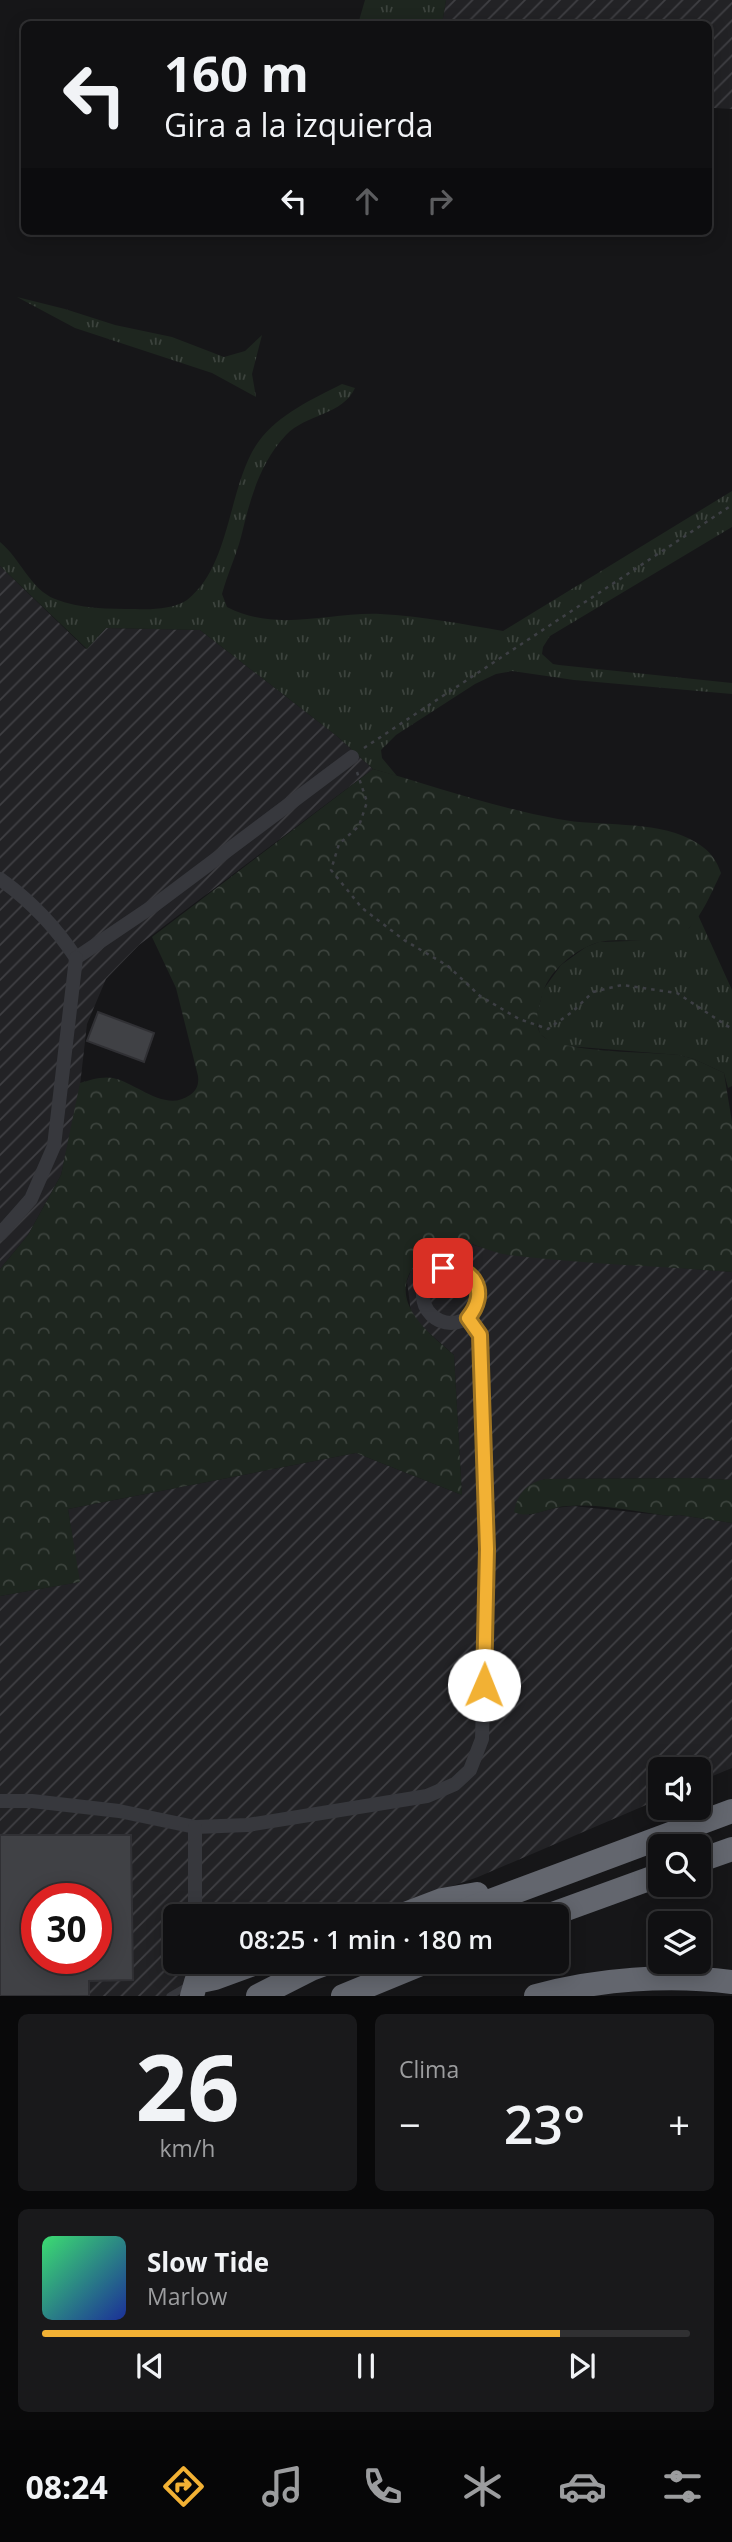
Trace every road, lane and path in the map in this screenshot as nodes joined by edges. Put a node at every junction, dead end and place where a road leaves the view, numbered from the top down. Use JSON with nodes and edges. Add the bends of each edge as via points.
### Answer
{"nodes":[{"id":1,"x":732,"y":505,"type":"edge"},
{"id":2,"x":352,"y":757,"type":"junction"},
{"id":3,"x":0,"y":879,"type":"edge"},
{"id":4,"x":76,"y":958,"type":"junction"},
{"id":5,"x":732,"y":1030,"type":"edge"},
{"id":6,"x":0,"y":1234,"type":"edge"},
{"id":7,"x":468,"y":1318,"type":"dead end"},
{"id":8,"x":0,"y":1801,"type":"edge"},
{"id":9,"x":732,"y":1811,"type":"edge"},
{"id":10,"x":195,"y":1827,"type":"junction"},
{"id":11,"x":732,"y":1849,"type":"edge"},
{"id":12,"x":711,"y":1856,"type":"edge"},
{"id":13,"x":648,"y":1879,"type":"edge"},
{"id":14,"x":537,"y":1883,"type":"junction"},
{"id":15,"x":195,"y":1904,"type":"edge"},
{"id":16,"x":432,"y":1904,"type":"edge"},
{"id":17,"x":482,"y":1904,"type":"edge"},
{"id":18,"x":569,"y":1908,"type":"edge"},
{"id":19,"x":226,"y":1974,"type":"edge"},
{"id":20,"x":305,"y":1974,"type":"edge"},
{"id":21,"x":332,"y":1974,"type":"edge"},
{"id":22,"x":397,"y":1974,"type":"edge"},
{"id":23,"x":408,"y":1974,"type":"edge"},
{"id":24,"x":194,"y":1980,"type":"edge"},
{"id":25,"x":732,"y":1982,"type":"edge"},
{"id":26,"x":170,"y":1996,"type":"edge"},
{"id":27,"x":258,"y":1996,"type":"edge"},
{"id":28,"x":294,"y":1996,"type":"edge"},
{"id":29,"x":343,"y":1996,"type":"edge"},
{"id":30,"x":375,"y":1996,"type":"edge"},
{"id":31,"x":536,"y":1996,"type":"edge"}],
"edges":[{"from":1,"to":2,"type":"path"},
{"from":2,"to":4,"type":"street"},
{"from":2,"to":5,"type":"path","via":[[367,802],[359,826],[339,844],[331,870],[362,908],[448,966],[480,996],[519,1019],[548,1029],[593,992],[622,985],[677,993]]},
{"from":3,"to":4,"type":"street","via":[[56,928]]},
{"from":4,"to":6,"type":"street","via":[[54,1146],[31,1199]]},
{"from":7,"to":10,"type":"street","via":[[480,1335],[487,1549],[482,1740],[470,1770],[456,1784],[427,1796],[248,1825]]},
{"from":8,"to":10,"type":"street","via":[[119,1811]]},
{"from":9,"to":14,"type":"highway"},
{"from":10,"to":15,"type":"street"},
{"from":11,"to":12,"type":"highway"},
{"from":13,"to":18,"type":"highway"},
{"from":14,"to":16,"type":"highway"},
{"from":14,"to":17,"type":"highway"},
{"from":19,"to":24,"type":"highway"},
{"from":20,"to":27,"type":"highway"},
{"from":21,"to":28,"type":"highway"},
{"from":22,"to":29,"type":"highway"},
{"from":23,"to":30,"type":"highway"},
{"from":24,"to":26,"type":"lane"},
{"from":25,"to":31,"type":"highway","via":[[664,1979],[572,1986]]}]}
